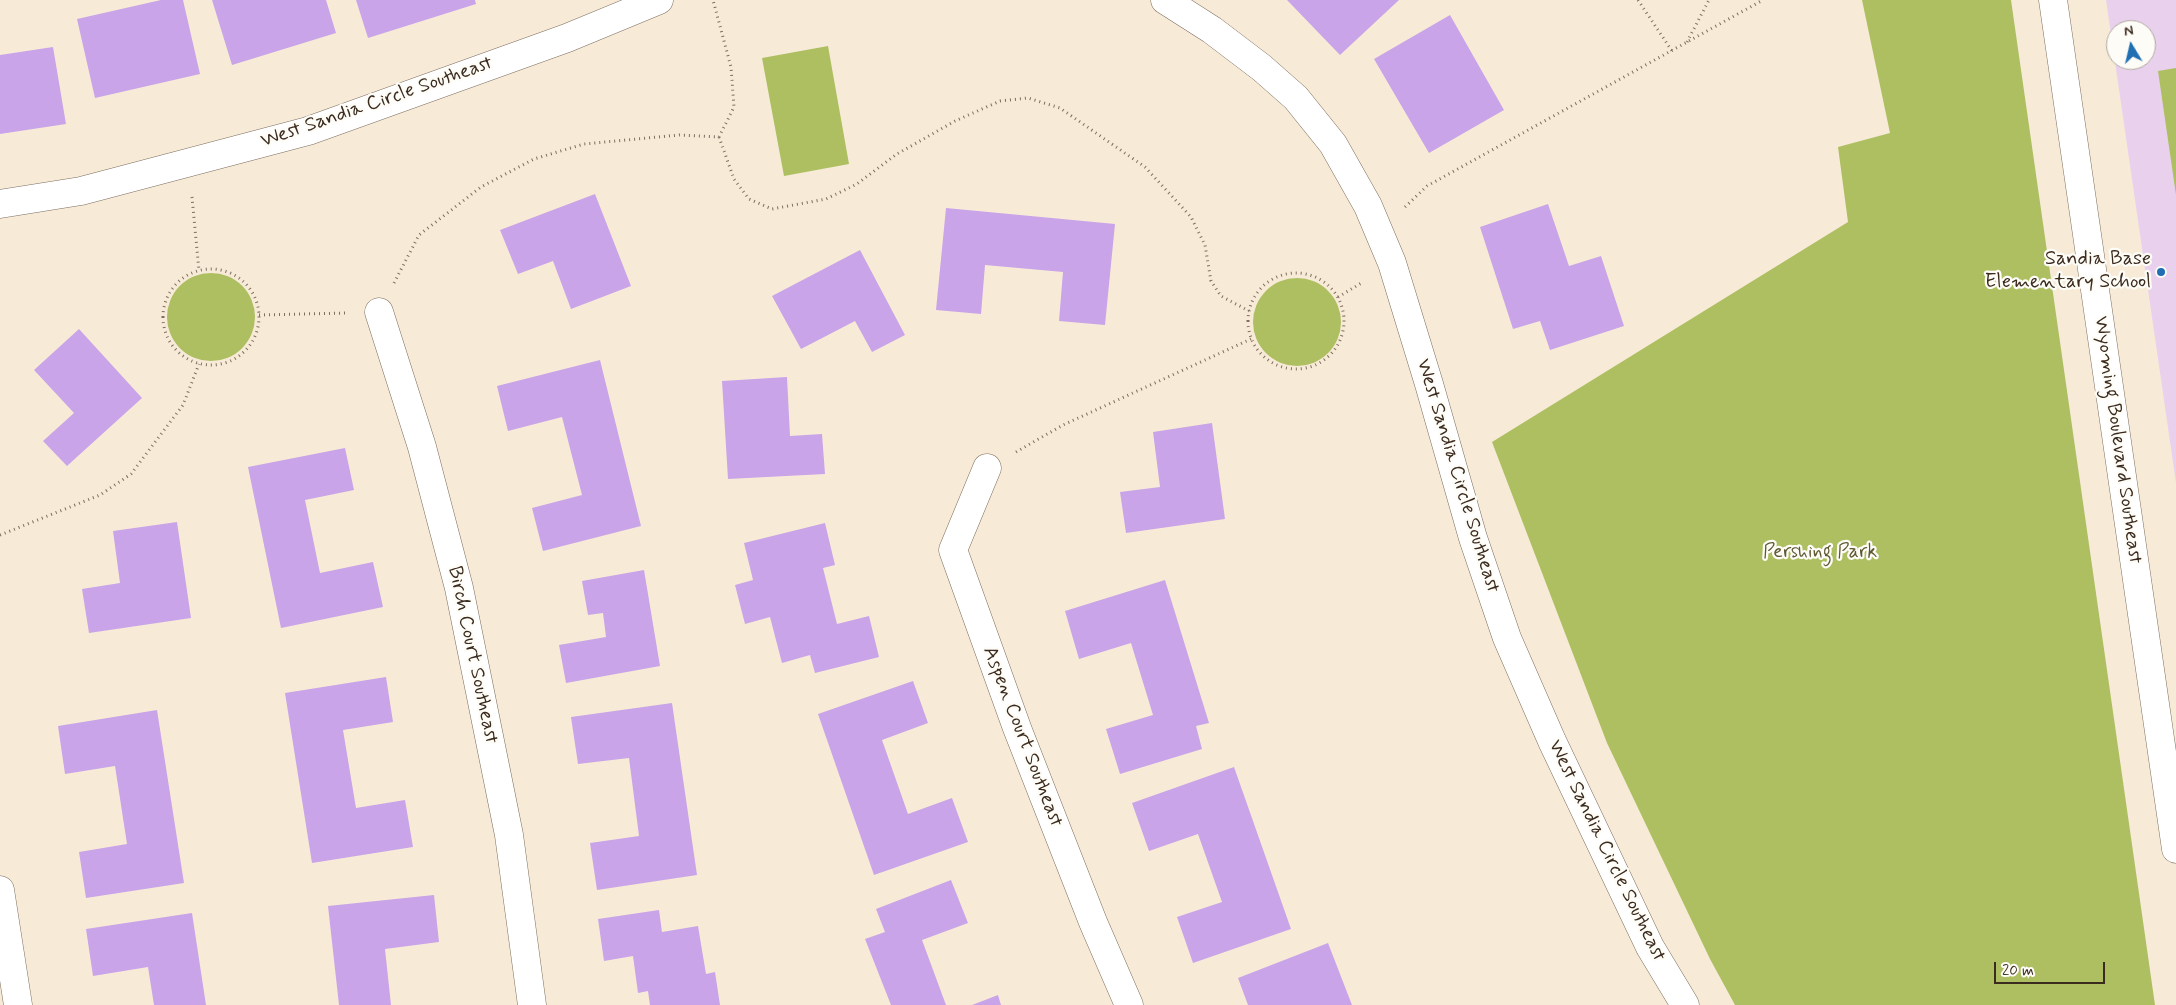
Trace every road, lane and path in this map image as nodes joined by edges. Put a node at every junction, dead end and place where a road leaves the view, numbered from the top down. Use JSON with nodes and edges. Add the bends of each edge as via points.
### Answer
{"nodes":[{"id":1,"x":659,"y":0,"type":"edge"},
{"id":2,"x":713,"y":0,"type":"edge"},
{"id":3,"x":1165,"y":0,"type":"edge"},
{"id":4,"x":1638,"y":0,"type":"edge"},
{"id":5,"x":1709,"y":0,"type":"edge"},
{"id":6,"x":1763,"y":0,"type":"edge"},
{"id":7,"x":2054,"y":0,"type":"edge"},
{"id":8,"x":1687,"y":42,"type":"junction"},
{"id":9,"x":1672,"y":51,"type":"junction"},
{"id":10,"x":719,"y":137,"type":"junction"},
{"id":11,"x":192,"y":197,"type":"dead end"},
{"id":12,"x":0,"y":204,"type":"edge"},
{"id":13,"x":1405,"y":207,"type":"dead end"},
{"id":14,"x":199,"y":271,"type":"junction"},
{"id":15,"x":1249,"y":311,"type":"junction"},
{"id":16,"x":379,"y":312,"type":"junction"},
{"id":17,"x":259,"y":314,"type":"junction"},
{"id":18,"x":1252,"y":338,"type":"junction"},
{"id":19,"x":198,"y":364,"type":"junction"},
{"id":20,"x":987,"y":468,"type":"joint"},
{"id":21,"x":0,"y":535,"type":"edge"},
{"id":22,"x":2176,"y":849,"type":"edge"},
{"id":23,"x":0,"y":890,"type":"edge"},
{"id":24,"x":18,"y":1005,"type":"edge"},
{"id":25,"x":532,"y":1005,"type":"edge"},
{"id":26,"x":1129,"y":1005,"type":"edge"},
{"id":27,"x":1685,"y":1005,"type":"edge"}],
"edges":[{"from":1,"to":12,"type":"street","name":"West Sandia Circle Southeast","via":[[567,38],[308,131],[81,191]]},
{"from":2,"to":10,"type":"path","via":[[731,67],[734,107]]},
{"from":3,"to":27,"type":"street","name":"West Sandia Circle Southeast","via":[[1212,30],[1296,98],[1333,144],[1368,206],[1392,263],[1472,538],[1507,638],[1650,947]]},
{"from":4,"to":9,"type":"path"},
{"from":5,"to":8,"type":"path"},
{"from":6,"to":8,"type":"path"},
{"from":7,"to":22,"type":"street","name":"Wyoming Boulevard Southeast"},
{"from":8,"to":9,"type":"path"},
{"from":9,"to":13,"type":"path","via":[[1427,186]]},
{"from":10,"to":15,"type":"path","via":[[734,179],[749,199],[772,209],[826,199],[857,184],[897,154],[954,121],[1000,101],[1028,98],[1060,108],[1145,167],[1191,217],[1205,245],[1211,281],[1221,296]]},
{"from":10,"to":16,"type":"path","via":[[679,135],[584,144],[534,158],[481,187],[419,235]]},
{"from":11,"to":14,"type":"path"},
{"from":14,"to":17,"type":"path","via":[[213,269],[240,278],[250,288]]},
{"from":14,"to":19,"type":"path","via":[[185,277],[173,288],[163,317],[165,332],[173,346]]},
{"from":15,"to":18,"type":"path"},
{"from":15,"to":18,"type":"path","via":[[1254,299],[1271,280],[1296,274],[1308,275],[1325,283],[1338,297],[1344,311],[1342,339],[1338,346],[1323,362],[1310,367],[1282,368],[1269,361]]},
{"from":16,"to":17,"type":"path"},
{"from":16,"to":25,"type":"street","name":"Birch Court Southeast","via":[[422,447],[459,588],[509,835]]},
{"from":17,"to":19,"type":"path","via":[[257,330],[241,354],[228,362]]},
{"from":18,"to":20,"type":"path","via":[[1063,425]]},
{"from":19,"to":21,"type":"path","via":[[183,405],[131,474],[100,495]]},
{"from":20,"to":26,"type":"street","name":"Aspen Court Southeast","via":[[953,550],[1017,728]]},
{"from":23,"to":24,"type":"street"}]}
